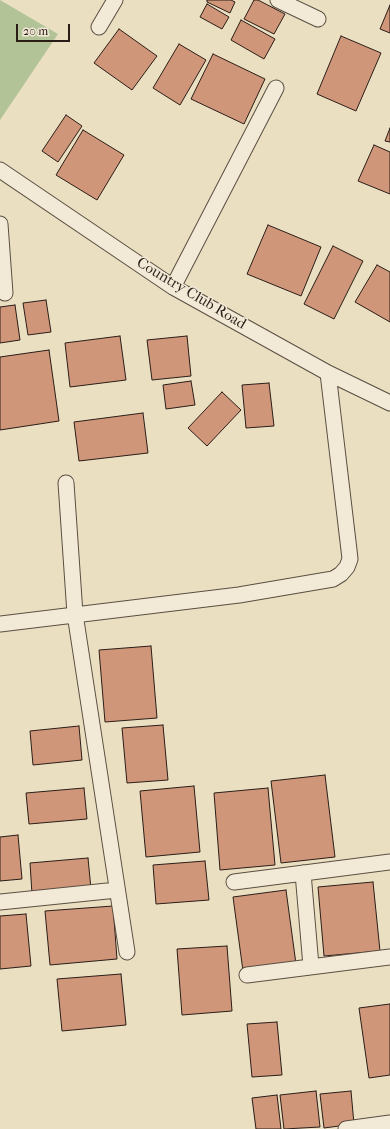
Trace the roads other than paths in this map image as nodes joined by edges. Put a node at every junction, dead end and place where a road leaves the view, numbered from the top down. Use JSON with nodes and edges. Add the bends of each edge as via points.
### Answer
{"nodes":[{"id":1,"x":115,"y":0,"type":"edge"},
{"id":2,"x":278,"y":0,"type":"edge"},
{"id":3,"x":318,"y":19,"type":"dead end"},
{"id":4,"x":99,"y":27,"type":"dead end"},
{"id":5,"x":276,"y":88,"type":"dead end"},
{"id":6,"x":0,"y":170,"type":"edge"},
{"id":7,"x":0,"y":224,"type":"edge"},
{"id":8,"x":174,"y":287,"type":"junction"},
{"id":9,"x":6,"y":293,"type":"dead end"},
{"id":10,"x":328,"y":373,"type":"junction"},
{"id":11,"x":390,"y":403,"type":"edge"},
{"id":12,"x":66,"y":484,"type":"dead end"},
{"id":13,"x":75,"y":614,"type":"junction"},
{"id":14,"x":0,"y":624,"type":"edge"},
{"id":15,"x":390,"y":862,"type":"edge"},
{"id":16,"x":303,"y":872,"type":"junction"},
{"id":17,"x":234,"y":882,"type":"dead end"},
{"id":18,"x":117,"y":890,"type":"junction"},
{"id":19,"x":0,"y":902,"type":"edge"},
{"id":20,"x":128,"y":952,"type":"dead end"},
{"id":21,"x":390,"y":957,"type":"edge"},
{"id":22,"x":311,"y":966,"type":"junction"},
{"id":23,"x":246,"y":975,"type":"dead end"},
{"id":24,"x":390,"y":1123,"type":"edge"},
{"id":25,"x":346,"y":1129,"type":"edge"}],
"edges":[{"from":1,"to":4,"type":"street"},
{"from":2,"to":3,"type":"street"},
{"from":5,"to":8,"type":"street"},
{"from":6,"to":8,"type":"street","name":"Country Club Road"},
{"from":7,"to":9,"type":"street"},
{"from":8,"to":10,"type":"street","name":"Country Club Road"},
{"from":10,"to":11,"type":"street","name":"Country Club Road"},
{"from":10,"to":13,"type":"street","via":[[350,550],[350,559],[341,574],[333,579],[239,594]]},
{"from":12,"to":13,"type":"street"},
{"from":13,"to":14,"type":"street"},
{"from":13,"to":18,"type":"street"},
{"from":15,"to":16,"type":"street"},
{"from":16,"to":17,"type":"street"},
{"from":16,"to":22,"type":"street"},
{"from":18,"to":19,"type":"street"},
{"from":18,"to":20,"type":"street"},
{"from":21,"to":22,"type":"street"},
{"from":22,"to":23,"type":"street"},
{"from":24,"to":25,"type":"street"}]}
